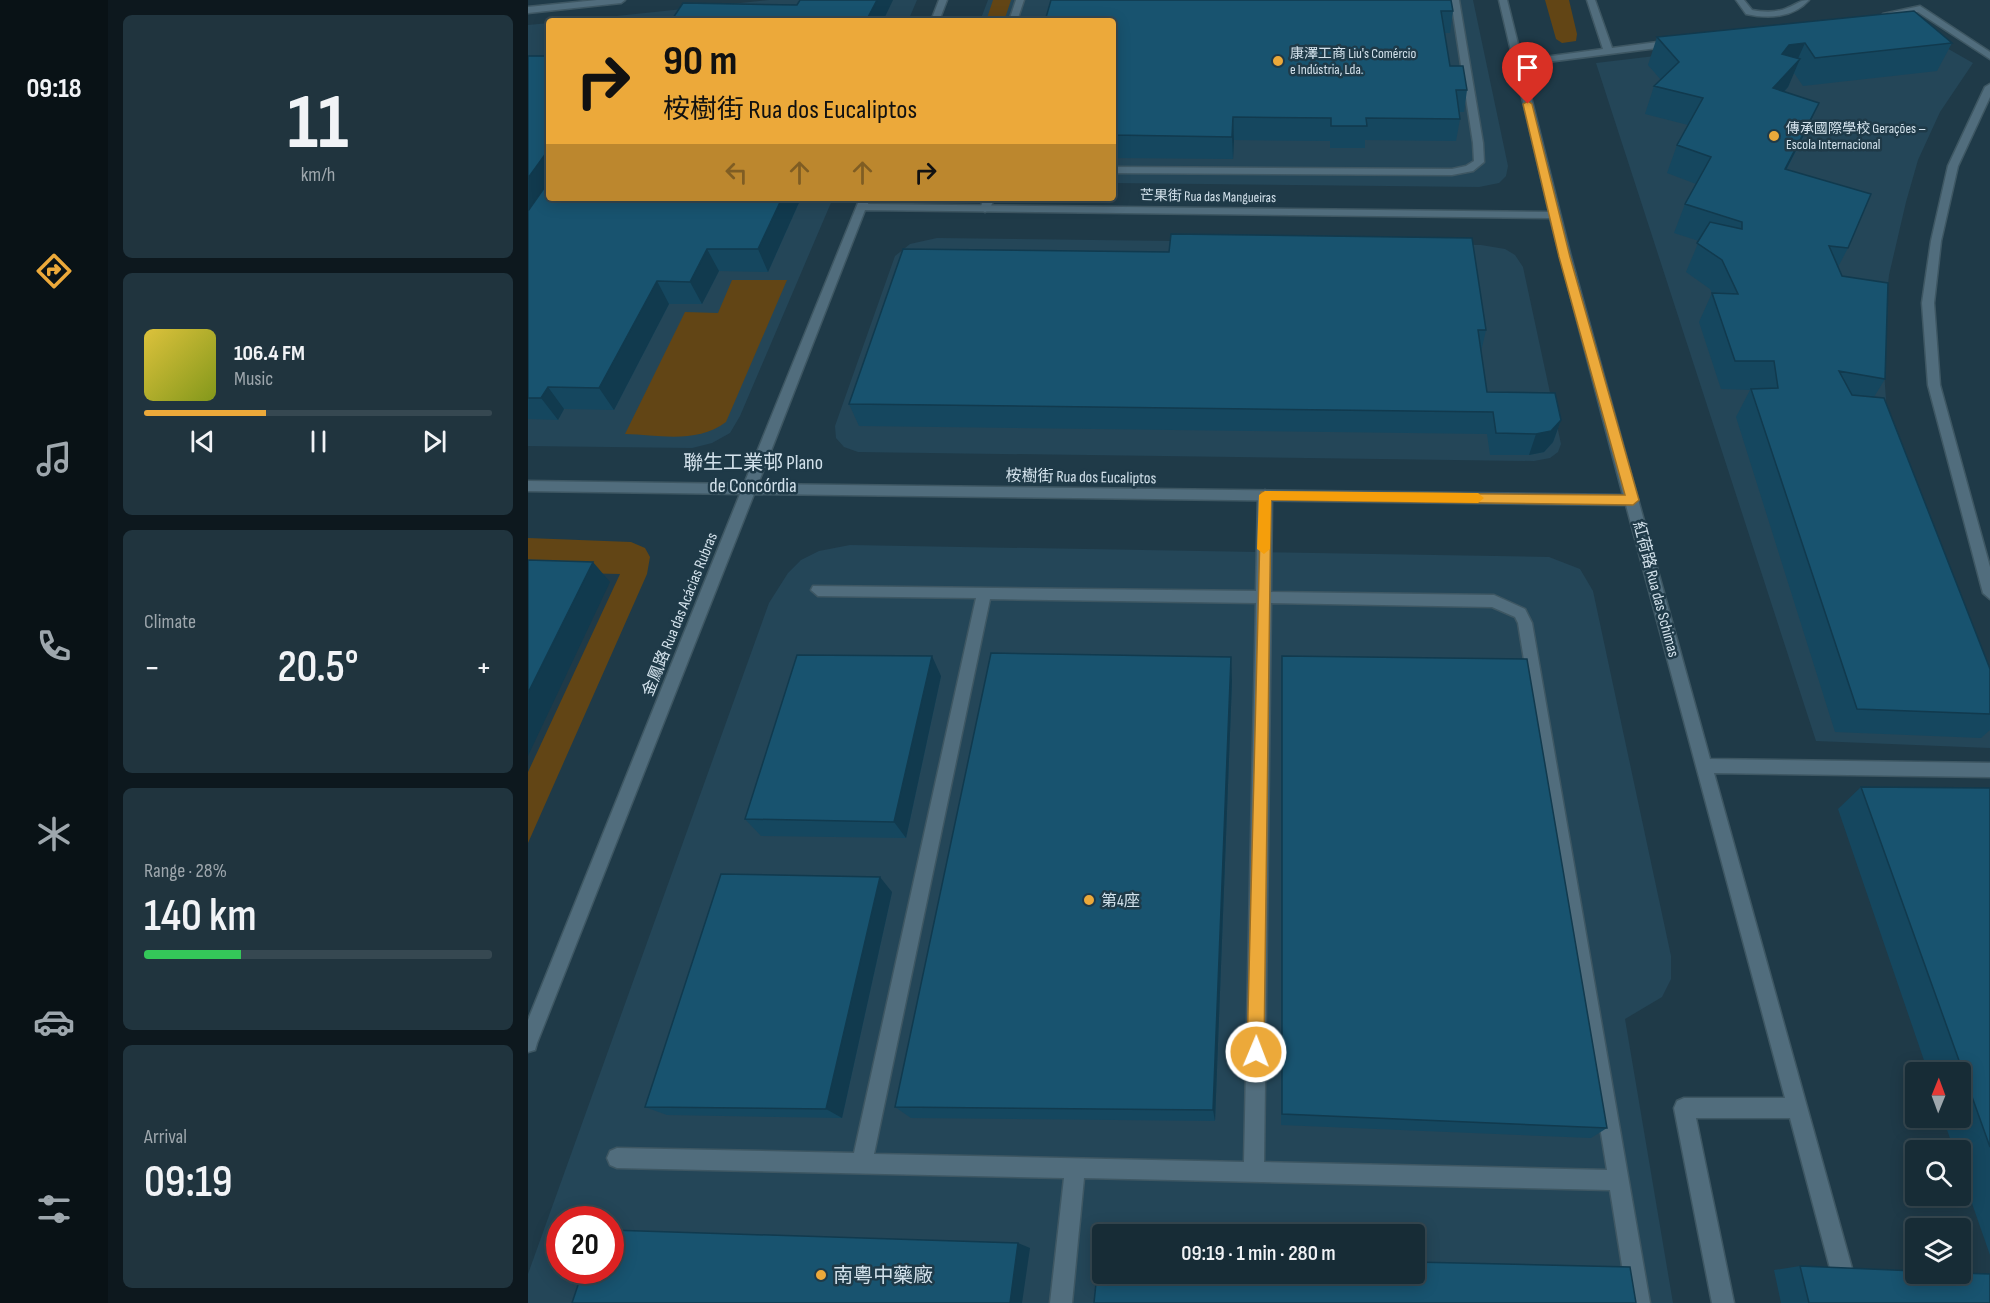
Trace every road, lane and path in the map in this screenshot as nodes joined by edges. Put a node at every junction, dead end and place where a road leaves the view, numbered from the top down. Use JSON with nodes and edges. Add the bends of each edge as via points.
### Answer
{"nodes":[{"id":1,"x":621,"y":0,"type":"edge"},
{"id":2,"x":943,"y":0,"type":"edge"},
{"id":3,"x":1020,"y":0,"type":"edge"},
{"id":4,"x":1455,"y":0,"type":"edge"},
{"id":5,"x":1503,"y":0,"type":"edge"},
{"id":6,"x":1592,"y":0,"type":"edge"},
{"id":7,"x":1740,"y":0,"type":"edge"},
{"id":8,"x":1804,"y":0,"type":"edge"},
{"id":9,"x":528,"y":10,"type":"edge"},
{"id":10,"x":1874,"y":16,"type":"edge"},
{"id":11,"x":936,"y":18,"type":"edge"},
{"id":12,"x":1014,"y":18,"type":"edge"},
{"id":13,"x":1678,"y":42,"type":"edge"},
{"id":14,"x":1609,"y":51,"type":"junction"},
{"id":15,"x":1990,"y":56,"type":"edge"},
{"id":16,"x":1518,"y":63,"type":"junction"},
{"id":17,"x":1990,"y":87,"type":"edge"},
{"id":18,"x":1116,"y":170,"type":"edge"},
{"id":19,"x":863,"y":203,"type":"edge"},
{"id":20,"x":987,"y":203,"type":"edge"},
{"id":21,"x":1554,"y":215,"type":"junction"},
{"id":22,"x":528,"y":486,"type":"edge"},
{"id":23,"x":748,"y":488,"type":"junction"},
{"id":24,"x":1265,"y":495,"type":"junction"},
{"id":25,"x":1633,"y":500,"type":"junction"},
{"id":26,"x":818,"y":590,"type":"dead end"},
{"id":27,"x":984,"y":593,"type":"junction"},
{"id":28,"x":1990,"y":593,"type":"edge"},
{"id":29,"x":1264,"y":597,"type":"junction"},
{"id":30,"x":1705,"y":765,"type":"junction"},
{"id":31,"x":1990,"y":770,"type":"edge"},
{"id":32,"x":528,"y":1043,"type":"edge"},
{"id":33,"x":1798,"y":1108,"type":"junction"},
{"id":34,"x":617,"y":1158,"type":"dead end"},
{"id":35,"x":862,"y":1164,"type":"junction"},
{"id":36,"x":1076,"y":1168,"type":"junction"},
{"id":37,"x":1254,"y":1172,"type":"junction"},
{"id":38,"x":1619,"y":1180,"type":"junction"},
{"id":39,"x":1842,"y":1272,"type":"edge"},
{"id":40,"x":1061,"y":1303,"type":"edge"},
{"id":41,"x":1639,"y":1303,"type":"edge"},
{"id":42,"x":1723,"y":1303,"type":"edge"}],
"edges":[{"from":1,"to":9,"type":"street"},
{"from":2,"to":11,"type":"street"},
{"from":3,"to":12,"type":"street"},
{"from":4,"to":18,"type":"street","via":[[1478,142],[1479,162],[1469,169]]},
{"from":5,"to":16,"type":"street","name":"紅荷路 Rua das Schimas"},
{"from":6,"to":14,"type":"street"},
{"from":7,"to":8,"type":"street","via":[[1749,12],[1766,15],[1793,10]]},
{"from":10,"to":15,"type":"street","via":[[1920,9]]},
{"from":13,"to":14,"type":"street"},
{"from":14,"to":16,"type":"street"},
{"from":16,"to":21,"type":"street","name":"紅荷路 Rua das Schimas"},
{"from":17,"to":28,"type":"street","via":[[1953,166],[1936,241],[1928,303],[1934,385]]},
{"from":19,"to":20,"type":"street","name":"芒果街 Rua das Mangueiras"},
{"from":19,"to":23,"type":"street","name":"金鳳路 Rua das Acácias Rubras"},
{"from":20,"to":21,"type":"street","name":"芒果街 Rua das Mangueiras"},
{"from":21,"to":25,"type":"street","name":"紅荷路 Rua das Schimas"},
{"from":22,"to":23,"type":"street","name":"桉樹街 Rua dos Eucaliptos"},
{"from":23,"to":24,"type":"street","name":"桉樹街 Rua dos Eucaliptos"},
{"from":23,"to":32,"type":"street","name":"金鳳路 Rua das Acácias Rubras"},
{"from":24,"to":25,"type":"street","name":"桉樹街 Rua dos Eucaliptos"},
{"from":24,"to":29,"type":"street"},
{"from":25,"to":30,"type":"street","name":"紅荷路 Rua das Schimas"},
{"from":26,"to":27,"type":"street"},
{"from":27,"to":29,"type":"street"},
{"from":27,"to":35,"type":"street"},
{"from":29,"to":37,"type":"street"},
{"from":29,"to":38,"type":"street","via":[[1494,601],[1520,613],[1525,623]]},
{"from":30,"to":31,"type":"street"},
{"from":30,"to":33,"type":"street","name":"紅荷路 Rua das Schimas"},
{"from":33,"to":39,"type":"street","name":"紅荷路 Rua das Schimas"},
{"from":33,"to":42,"type":"street","via":[[1684,1108]]},
{"from":34,"to":35,"type":"street"},
{"from":35,"to":36,"type":"street"},
{"from":36,"to":37,"type":"street"},
{"from":36,"to":40,"type":"street"},
{"from":37,"to":38,"type":"street"},
{"from":38,"to":41,"type":"street"}]}
